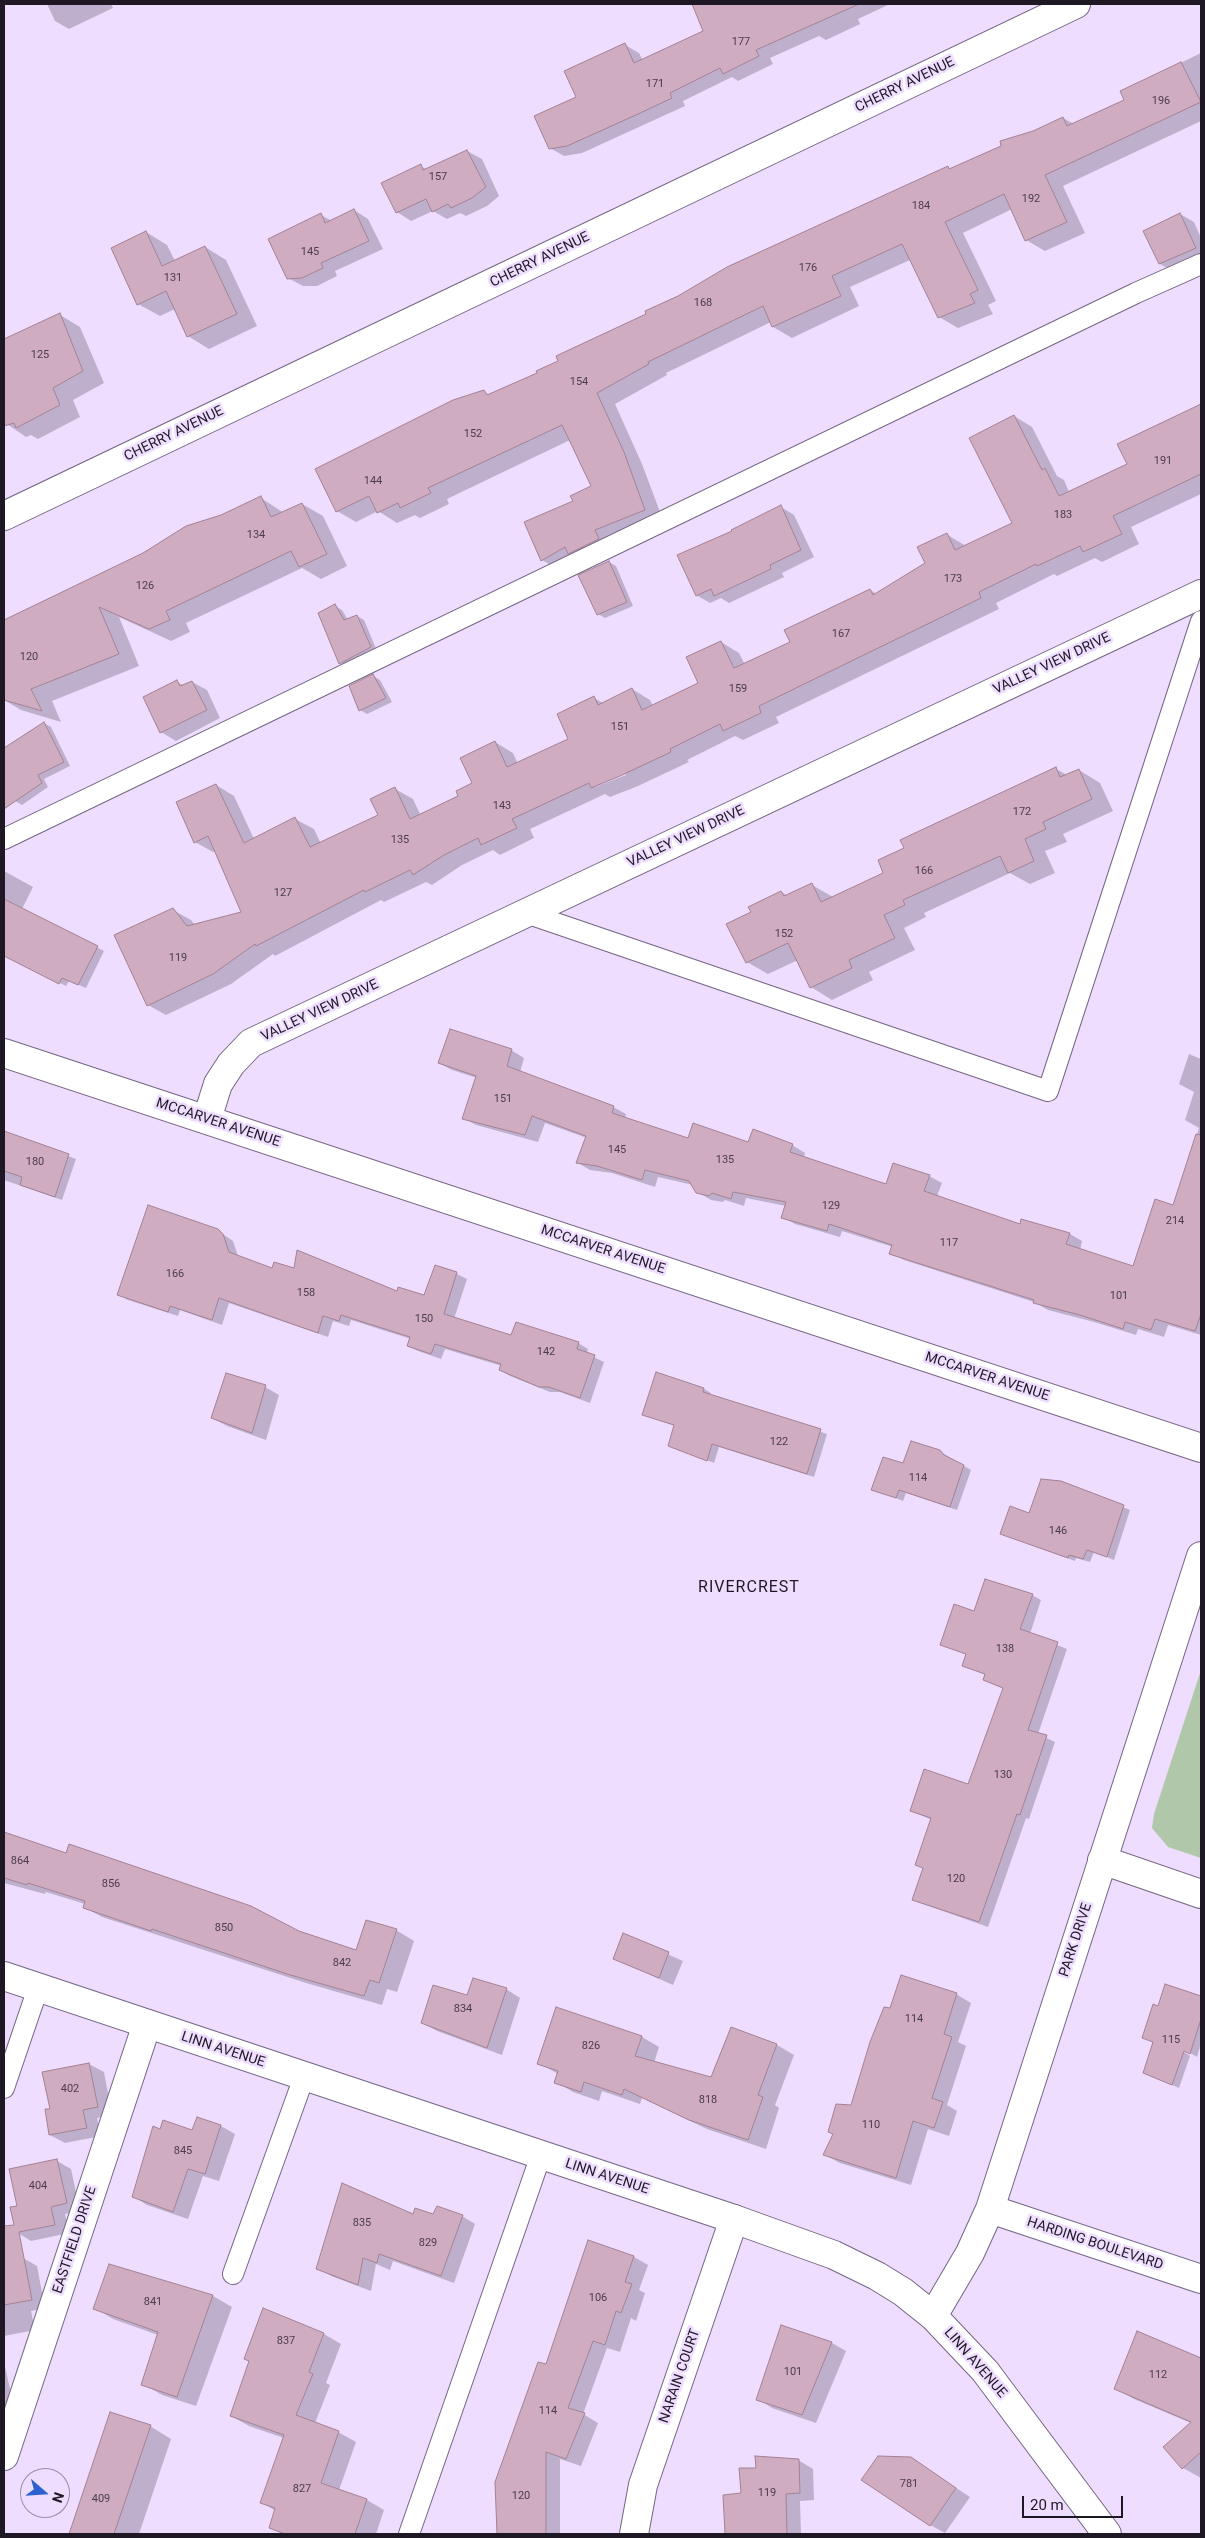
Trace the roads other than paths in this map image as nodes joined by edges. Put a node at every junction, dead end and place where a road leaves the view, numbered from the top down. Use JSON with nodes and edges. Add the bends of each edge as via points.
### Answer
{"nodes":[{"id":1,"x":1076,"y":4,"type":"edge"},
{"id":2,"x":1201,"y":264,"type":"edge"},
{"id":3,"x":4,"y":516,"type":"edge"},
{"id":4,"x":1201,"y":594,"type":"edge"},
{"id":5,"x":1201,"y":621,"type":"edge"},
{"id":6,"x":4,"y":838,"type":"edge"},
{"id":7,"x":526,"y":913,"type":"junction"},
{"id":8,"x":4,"y":1053,"type":"edge"},
{"id":9,"x":207,"y":1119,"type":"junction"},
{"id":10,"x":1201,"y":1448,"type":"edge"},
{"id":11,"x":1201,"y":1556,"type":"edge"},
{"id":12,"x":1102,"y":1860,"type":"junction"},
{"id":13,"x":1201,"y":1894,"type":"edge"},
{"id":14,"x":4,"y":1976,"type":"edge"},
{"id":15,"x":38,"y":1988,"type":"junction"},
{"id":16,"x":147,"y":2024,"type":"junction"},
{"id":17,"x":304,"y":2076,"type":"junction"},
{"id":18,"x":4,"y":2088,"type":"edge"},
{"id":19,"x":541,"y":2155,"type":"junction"},
{"id":20,"x":990,"y":2209,"type":"junction"},
{"id":21,"x":734,"y":2219,"type":"junction"},
{"id":22,"x":233,"y":2274,"type":"dead end"},
{"id":23,"x":1201,"y":2279,"type":"edge"},
{"id":24,"x":933,"y":2316,"type":"junction"},
{"id":25,"x":4,"y":2456,"type":"edge"},
{"id":26,"x":409,"y":2534,"type":"edge"},
{"id":27,"x":634,"y":2534,"type":"edge"},
{"id":28,"x":1107,"y":2534,"type":"edge"}],
"edges":[{"from":1,"to":3,"type":"street","name":"CHERRY AVENUE"},
{"from":2,"to":6,"type":"lane"},
{"from":4,"to":7,"type":"street","name":"VALLEY VIEW DRIVE"},
{"from":5,"to":7,"type":"lane","via":[[1048,1091]]},
{"from":7,"to":9,"type":"street","name":"VALLEY VIEW DRIVE","via":[[251,1043],[218,1084]]},
{"from":8,"to":9,"type":"street","name":"MCCARVER AVENUE"},
{"from":9,"to":10,"type":"street","name":"MCCARVER AVENUE"},
{"from":11,"to":12,"type":"street","name":"PARK DRIVE"},
{"from":12,"to":13,"type":"street"},
{"from":12,"to":20,"type":"street","name":"PARK DRIVE"},
{"from":14,"to":15,"type":"street","name":"LINN AVENUE"},
{"from":15,"to":16,"type":"street","name":"LINN AVENUE"},
{"from":15,"to":18,"type":"lane"},
{"from":16,"to":17,"type":"street","name":"LINN AVENUE"},
{"from":16,"to":25,"type":"street","name":"EASTFIELD DRIVE"},
{"from":17,"to":19,"type":"street","name":"LINN AVENUE"},
{"from":17,"to":22,"type":"lane"},
{"from":19,"to":21,"type":"street","name":"LINN AVENUE"},
{"from":19,"to":26,"type":"lane"},
{"from":20,"to":23,"type":"street","name":"HARDING BOULEVARD"},
{"from":20,"to":24,"type":"street","name":"PARK DRIVE","via":[[970,2253]]},
{"from":21,"to":24,"type":"street","name":"LINN AVENUE","via":[[854,2265],[903,2292]]},
{"from":21,"to":27,"type":"street","name":"NARAIN COURT","via":[[643,2485]]},
{"from":24,"to":28,"type":"street","name":"LINN AVENUE","via":[[985,2371]]}]}
